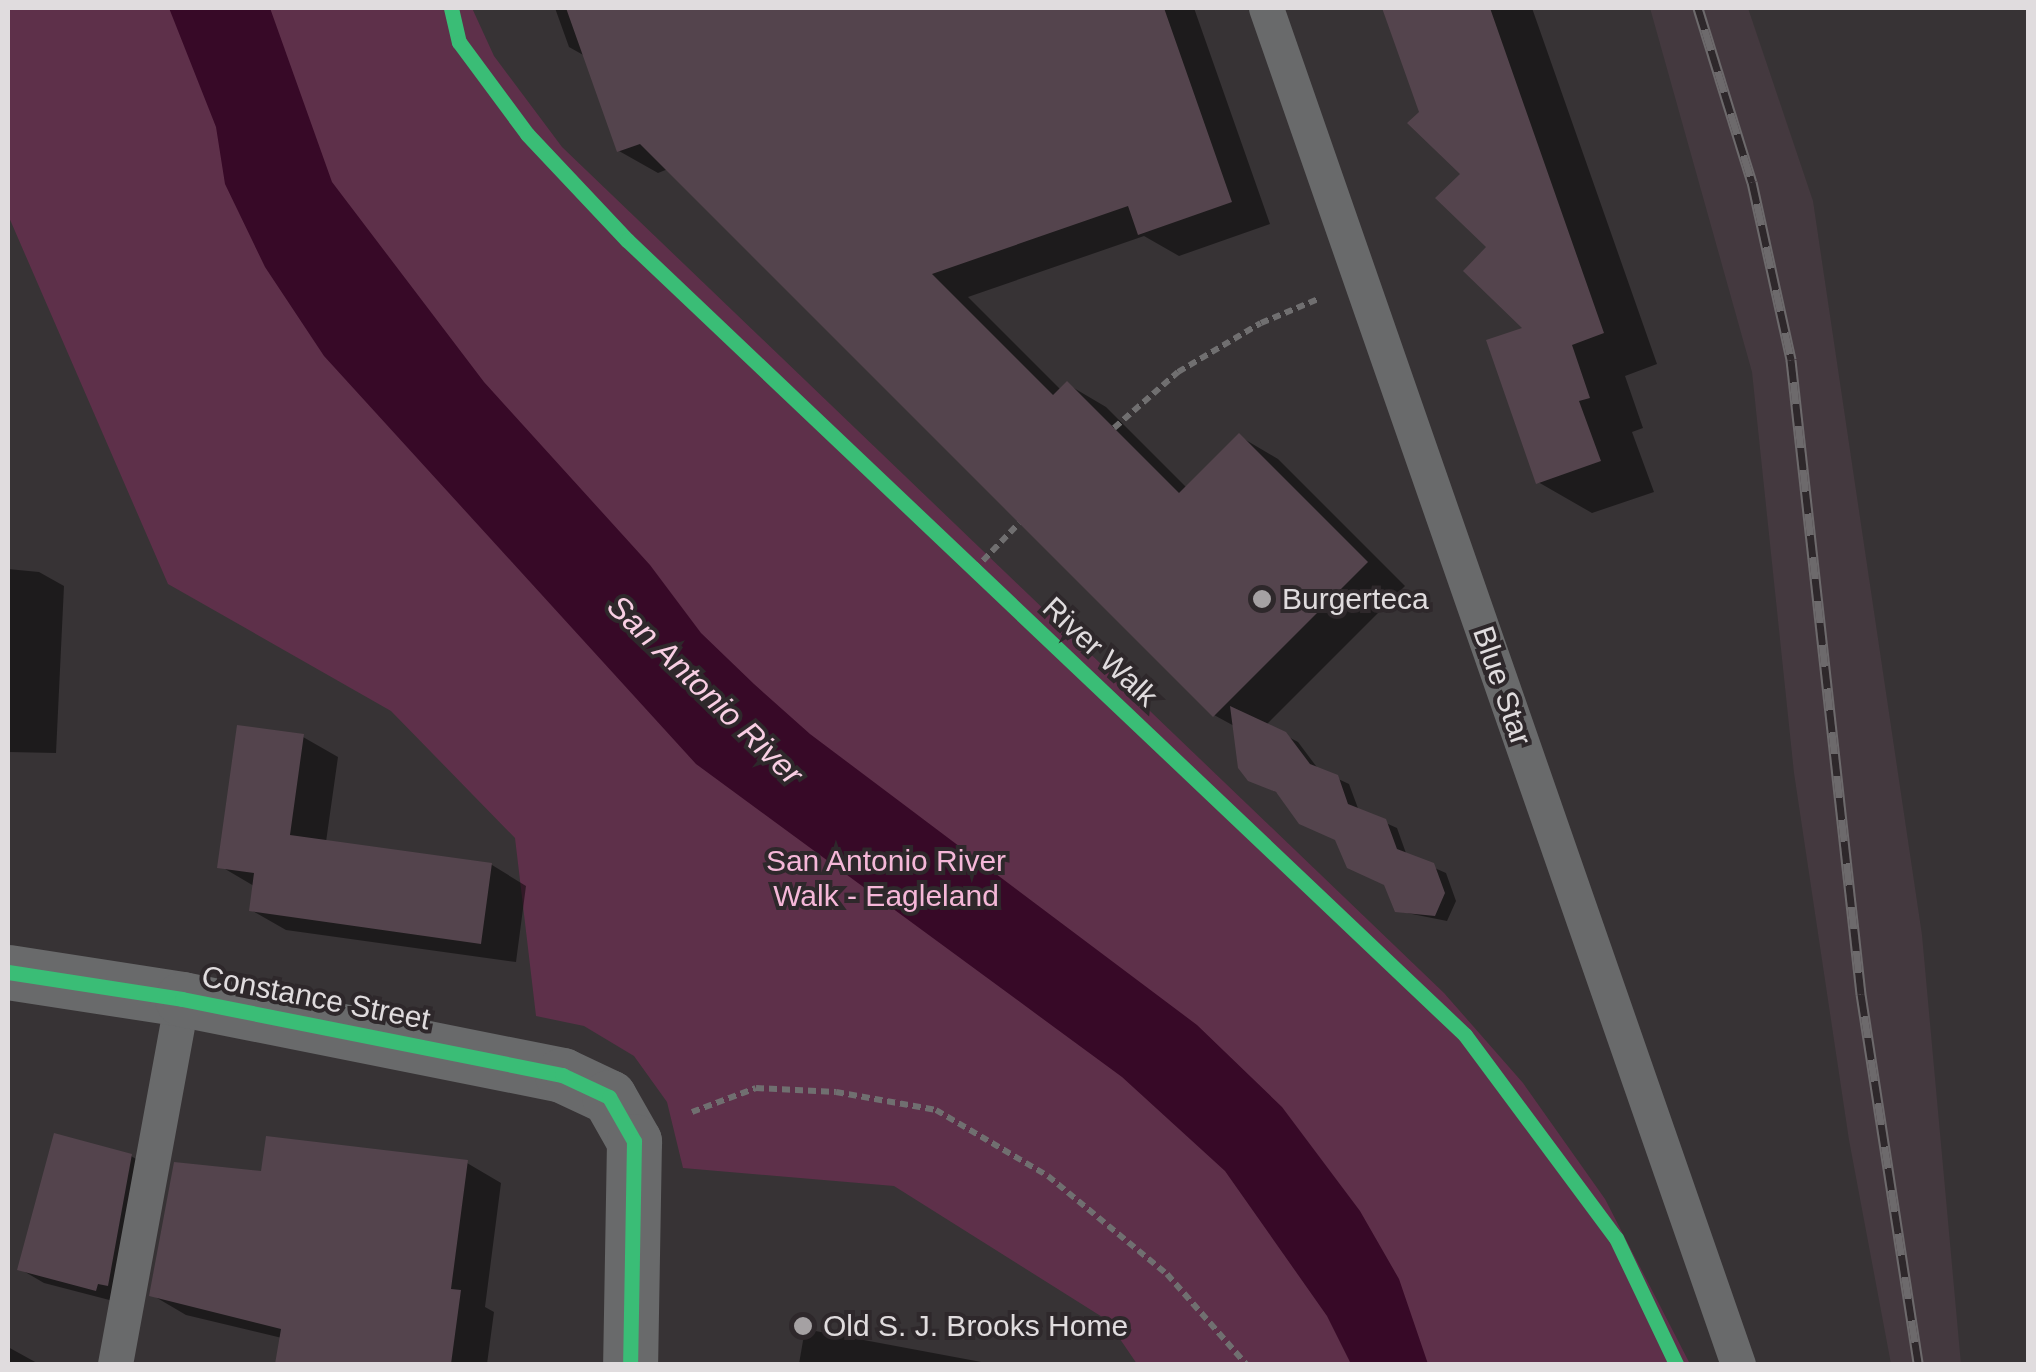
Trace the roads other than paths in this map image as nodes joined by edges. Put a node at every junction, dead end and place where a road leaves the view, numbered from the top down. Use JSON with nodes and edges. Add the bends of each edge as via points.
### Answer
{"nodes":[{"id":1,"x":1266,"y":8,"type":"edge"},
{"id":2,"x":8,"y":972,"type":"edge"},
{"id":3,"x":182,"y":999,"type":"junction"},
{"id":4,"x":115,"y":1364,"type":"edge"},
{"id":5,"x":630,"y":1364,"type":"edge"},
{"id":6,"x":1738,"y":1364,"type":"edge"}],
"edges":[{"from":1,"to":6,"type":"lane","name":"Blue Star"},
{"from":2,"to":3,"type":"street","name":"Constance Street"},
{"from":3,"to":4,"type":"lane"},
{"from":3,"to":5,"type":"street","name":"Constance Street","via":[[562,1075],[609,1097],[634,1141]]}]}
